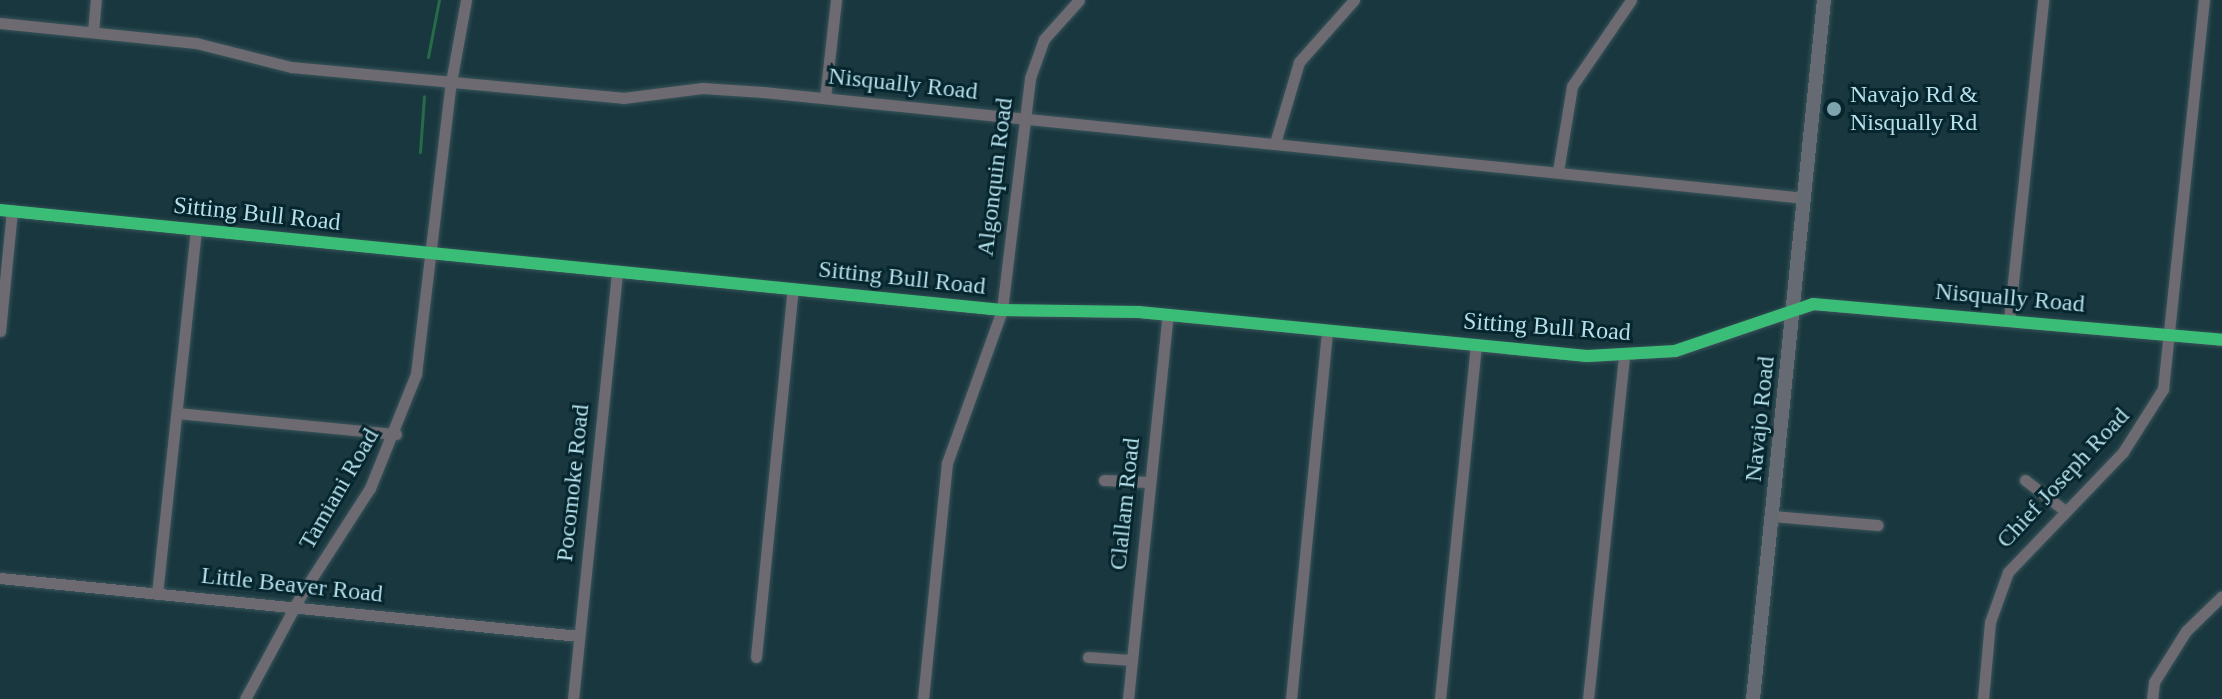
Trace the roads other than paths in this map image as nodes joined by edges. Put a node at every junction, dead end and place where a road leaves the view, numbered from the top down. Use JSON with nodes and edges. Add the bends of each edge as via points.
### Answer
{"nodes":[{"id":1,"x":96,"y":0,"type":"edge"},
{"id":2,"x":466,"y":0,"type":"edge"},
{"id":3,"x":836,"y":0,"type":"edge"},
{"id":4,"x":1079,"y":0,"type":"edge"},
{"id":5,"x":1354,"y":0,"type":"edge"},
{"id":6,"x":1631,"y":0,"type":"edge"},
{"id":7,"x":1824,"y":0,"type":"edge"},
{"id":8,"x":2043,"y":0,"type":"edge"},
{"id":9,"x":2204,"y":0,"type":"edge"},
{"id":10,"x":0,"y":23,"type":"edge"},
{"id":11,"x":93,"y":32,"type":"junction"},
{"id":12,"x":451,"y":82,"type":"junction"},
{"id":13,"x":825,"y":98,"type":"junction"},
{"id":14,"x":1023,"y":119,"type":"junction"},
{"id":15,"x":1275,"y":143,"type":"junction"},
{"id":16,"x":1558,"y":171,"type":"junction"},
{"id":17,"x":1804,"y":198,"type":"junction"},
{"id":18,"x":6,"y":211,"type":"edge"},
{"id":19,"x":196,"y":230,"type":"junction"},
{"id":20,"x":434,"y":254,"type":"junction"},
{"id":21,"x":617,"y":272,"type":"junction"},
{"id":22,"x":793,"y":289,"type":"junction"},
{"id":23,"x":1793,"y":308,"type":"junction"},
{"id":24,"x":1002,"y":310,"type":"junction"},
{"id":25,"x":1168,"y":314,"type":"junction"},
{"id":26,"x":2009,"y":320,"type":"junction"},
{"id":27,"x":0,"y":331,"type":"edge"},
{"id":28,"x":1327,"y":331,"type":"junction"},
{"id":29,"x":2170,"y":335,"type":"junction"},
{"id":30,"x":2222,"y":340,"type":"edge"},
{"id":31,"x":1476,"y":345,"type":"junction"},
{"id":32,"x":1624,"y":357,"type":"junction"},
{"id":33,"x":177,"y":413,"type":"junction"},
{"id":34,"x":396,"y":434,"type":"junction"},
{"id":35,"x":1104,"y":480,"type":"dead end"},
{"id":36,"x":2025,"y":480,"type":"dead end"},
{"id":37,"x":1149,"y":482,"type":"junction"},
{"id":38,"x":2064,"y":510,"type":"junction"},
{"id":39,"x":1772,"y":516,"type":"junction"},
{"id":40,"x":1878,"y":525,"type":"dead end"},
{"id":41,"x":0,"y":578,"type":"edge"},
{"id":42,"x":157,"y":594,"type":"junction"},
{"id":43,"x":2222,"y":596,"type":"edge"},
{"id":44,"x":294,"y":607,"type":"junction"},
{"id":45,"x":579,"y":636,"type":"junction"},
{"id":46,"x":756,"y":657,"type":"dead end"},
{"id":47,"x":1088,"y":657,"type":"dead end"},
{"id":48,"x":1132,"y":660,"type":"junction"},
{"id":49,"x":245,"y":699,"type":"edge"},
{"id":50,"x":573,"y":699,"type":"edge"},
{"id":51,"x":923,"y":699,"type":"edge"},
{"id":52,"x":1128,"y":699,"type":"edge"},
{"id":53,"x":1291,"y":699,"type":"edge"},
{"id":54,"x":1440,"y":699,"type":"edge"},
{"id":55,"x":1588,"y":699,"type":"edge"},
{"id":56,"x":1753,"y":699,"type":"edge"},
{"id":57,"x":1983,"y":699,"type":"edge"},
{"id":58,"x":2152,"y":699,"type":"edge"}],
"edges":[{"from":1,"to":11,"type":"street"},
{"from":2,"to":12,"type":"street","name":"Tamiani Road"},
{"from":3,"to":13,"type":"street"},
{"from":4,"to":14,"type":"street","name":"Algonquin Road","via":[[1044,39]]},
{"from":5,"to":15,"type":"street","via":[[1299,62]]},
{"from":6,"to":16,"type":"street","via":[[1615,16],[1572,86]]},
{"from":7,"to":17,"type":"main road","name":"Navajo Road"},
{"from":8,"to":26,"type":"street"},
{"from":9,"to":29,"type":"street","name":"Chief Joseph Road"},
{"from":10,"to":11,"type":"street","name":"Nisqually Road"},
{"from":11,"to":12,"type":"street","name":"Nisqually Road","via":[[196,43],[291,67]]},
{"from":12,"to":13,"type":"street","name":"Nisqually Road","via":[[623,98],[702,88]]},
{"from":12,"to":20,"type":"street","name":"Tamiani Road"},
{"from":13,"to":14,"type":"street","name":"Nisqually Road"},
{"from":14,"to":15,"type":"street","name":"Nisqually Road"},
{"from":14,"to":24,"type":"street","name":"Algonquin Road"},
{"from":15,"to":16,"type":"street","name":"Nisqually Road"},
{"from":16,"to":17,"type":"street","name":"Nisqually Road"},
{"from":17,"to":23,"type":"main road","name":"Navajo Road"},
{"from":18,"to":19,"type":"street","name":"Sitting Bull Road"},
{"from":18,"to":27,"type":"street"},
{"from":19,"to":20,"type":"street","name":"Sitting Bull Road"},
{"from":19,"to":33,"type":"street"},
{"from":20,"to":21,"type":"street","name":"Sitting Bull Road"},
{"from":20,"to":34,"type":"street","name":"Tamiani Road","via":[[416,374]]},
{"from":21,"to":22,"type":"street","name":"Sitting Bull Road"},
{"from":21,"to":45,"type":"street","name":"Pocomoke Road"},
{"from":22,"to":24,"type":"street","name":"Sitting Bull Road"},
{"from":22,"to":46,"type":"street"},
{"from":23,"to":26,"type":"street","name":"Nisqually Road","via":[[1859,306]]},
{"from":23,"to":32,"type":"street","name":"Sitting Bull Road","via":[[1693,346]]},
{"from":23,"to":39,"type":"main road","name":"Navajo Road"},
{"from":24,"to":25,"type":"street","name":"Sitting Bull Road"},
{"from":24,"to":51,"type":"street","name":"Algonquin Road","via":[[947,463]]},
{"from":25,"to":28,"type":"street","name":"Sitting Bull Road"},
{"from":25,"to":37,"type":"street","name":"Clallam Road"},
{"from":26,"to":29,"type":"street","name":"Nisqually Road"},
{"from":28,"to":31,"type":"street","name":"Sitting Bull Road"},
{"from":28,"to":53,"type":"street"},
{"from":29,"to":30,"type":"street","name":"Nisqually Road"},
{"from":29,"to":38,"type":"street","name":"Chief Joseph Road","via":[[2163,389],[2145,424]]},
{"from":31,"to":32,"type":"street","name":"Sitting Bull Road"},
{"from":31,"to":54,"type":"street"},
{"from":32,"to":55,"type":"street"},
{"from":33,"to":34,"type":"street"},
{"from":33,"to":42,"type":"street"},
{"from":34,"to":44,"type":"street","name":"Tamiani Road","via":[[370,488]]},
{"from":35,"to":37,"type":"street"},
{"from":36,"to":38,"type":"street"},
{"from":37,"to":48,"type":"street","name":"Clallam Road"},
{"from":38,"to":57,"type":"street","name":"Chief Joseph Road","via":[[2008,572],[1996,597]]},
{"from":39,"to":40,"type":"street"},
{"from":39,"to":56,"type":"main road","name":"Navajo Road"},
{"from":41,"to":42,"type":"street","name":"Little Beaver Road"},
{"from":42,"to":44,"type":"street","name":"Little Beaver Road"},
{"from":43,"to":58,"type":"street","via":[[2186,631],[2154,682]]},
{"from":44,"to":45,"type":"street","name":"Little Beaver Road"},
{"from":44,"to":49,"type":"street","name":"Tamiani Road"},
{"from":45,"to":50,"type":"street","name":"Pocomoke Road"},
{"from":47,"to":48,"type":"street"},
{"from":48,"to":52,"type":"street","name":"Clallam Road"}]}
